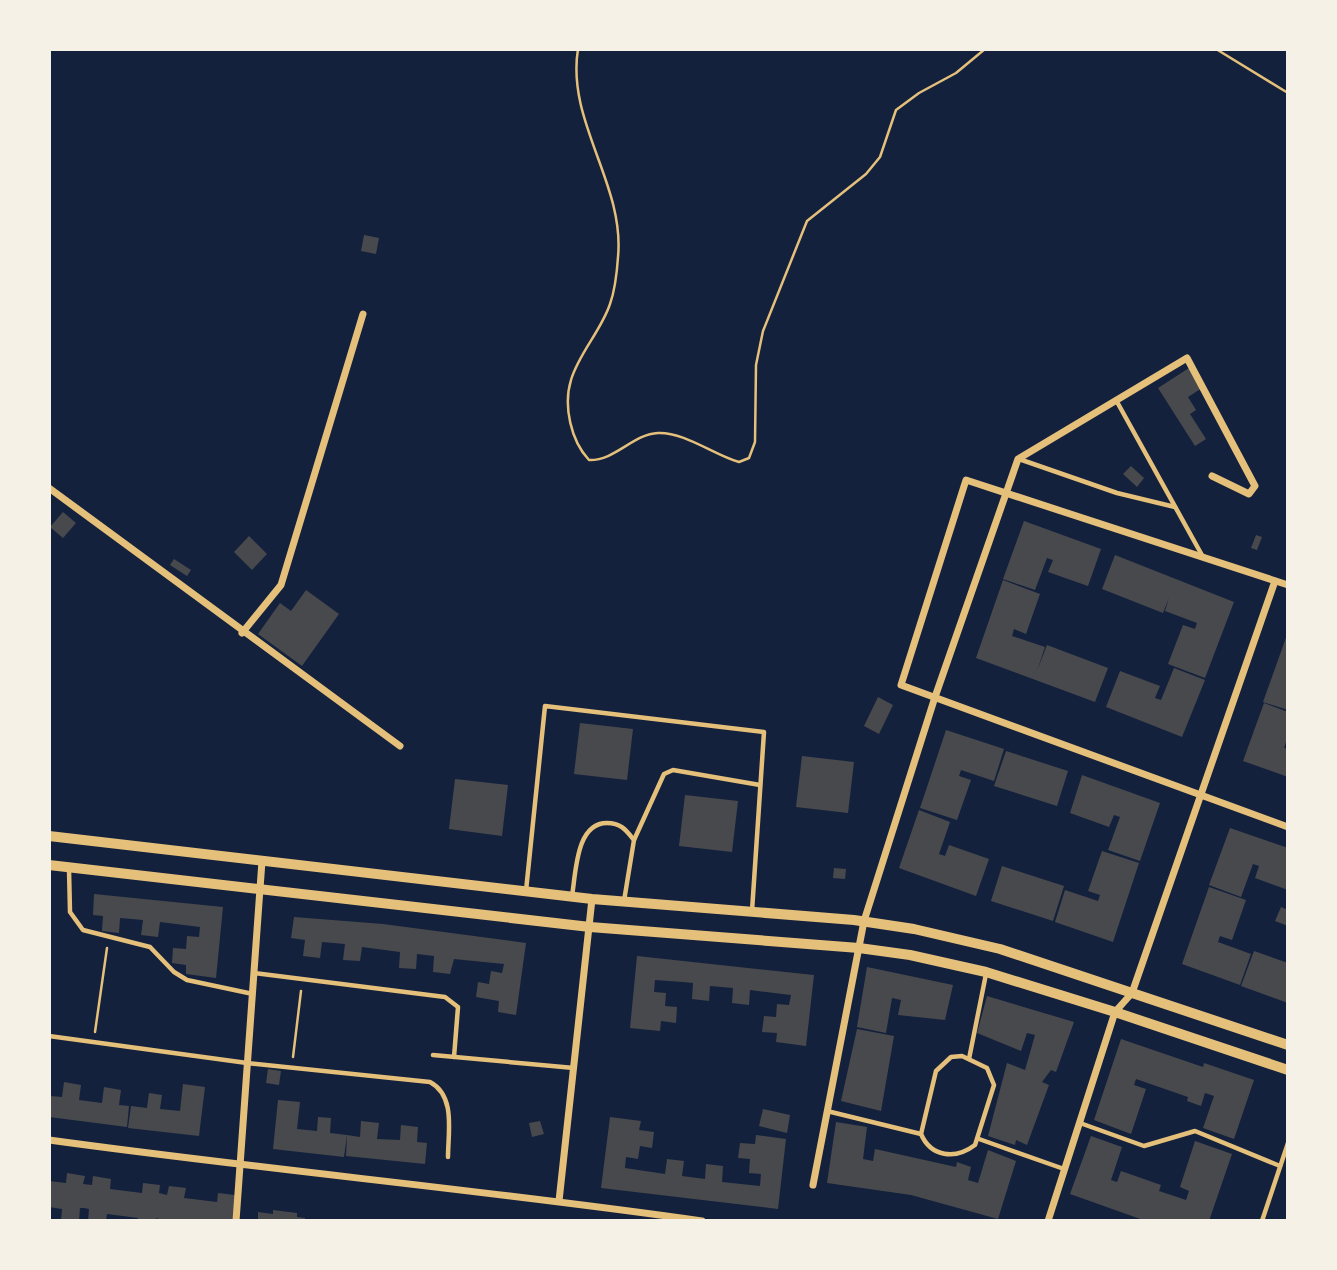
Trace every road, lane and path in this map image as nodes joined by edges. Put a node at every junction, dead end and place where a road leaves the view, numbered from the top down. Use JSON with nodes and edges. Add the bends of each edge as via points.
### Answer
{"nodes":[{"id":1,"x":578,"y":49,"type":"edge"},
{"id":2,"x":985,"y":49,"type":"edge"},
{"id":3,"x":1216,"y":49,"type":"edge"},
{"id":4,"x":1288,"y":93,"type":"edge"},
{"id":5,"x":363,"y":314,"type":"dead end"},
{"id":6,"x":1116,"y":400,"type":"junction"},
{"id":7,"x":1018,"y":459,"type":"junction"},
{"id":8,"x":1212,"y":476,"type":"dead end"},
{"id":9,"x":49,"y":488,"type":"edge"},
{"id":10,"x":1009,"y":493,"type":"junction"},
{"id":11,"x":1175,"y":507,"type":"junction"},
{"id":12,"x":1203,"y":557,"type":"junction"},
{"id":13,"x":1275,"y":581,"type":"junction"},
{"id":14,"x":1288,"y":585,"type":"edge"},
{"id":15,"x":242,"y":633,"type":"junction"},
{"id":16,"x":935,"y":697,"type":"junction"},
{"id":17,"x":400,"y":746,"type":"dead end"},
{"id":18,"x":760,"y":785,"type":"junction"},
{"id":19,"x":1199,"y":794,"type":"junction"},
{"id":20,"x":1288,"y":827,"type":"edge"},
{"id":21,"x":49,"y":836,"type":"edge"},
{"id":22,"x":634,"y":840,"type":"junction"},
{"id":23,"x":262,"y":861,"type":"junction"},
{"id":24,"x":49,"y":865,"type":"edge"},
{"id":25,"x":69,"y":868,"type":"junction"},
{"id":26,"x":259,"y":889,"type":"junction"},
{"id":27,"x":526,"y":891,"type":"junction"},
{"id":28,"x":572,"y":897,"type":"junction"},
{"id":29,"x":592,"y":899,"type":"junction"},
{"id":30,"x":624,"y":901,"type":"junction"},
{"id":31,"x":752,"y":912,"type":"junction"},
{"id":32,"x":864,"y":921,"type":"junction"},
{"id":33,"x":590,"y":927,"type":"junction"},
{"id":34,"x":109,"y":937,"type":"junction"},
{"id":35,"x":859,"y":948,"type":"junction"},
{"id":36,"x":986,"y":972,"type":"junction"},
{"id":37,"x":253,"y":973,"type":"junction"},
{"id":38,"x":303,"y":979,"type":"junction"},
{"id":39,"x":1132,"y":993,"type":"junction"},
{"id":40,"x":253,"y":994,"type":"junction"},
{"id":41,"x":1115,"y":1012,"type":"junction"},
{"id":42,"x":49,"y":1036,"type":"edge"},
{"id":43,"x":93,"y":1042,"type":"junction"},
{"id":44,"x":1288,"y":1045,"type":"edge"},
{"id":45,"x":433,"y":1055,"type":"dead end"},
{"id":46,"x":293,"y":1057,"type":"dead end"},
{"id":47,"x":454,"y":1057,"type":"junction"},
{"id":48,"x":969,"y":1059,"type":"junction"},
{"id":49,"x":247,"y":1063,"type":"junction"},
{"id":50,"x":574,"y":1069,"type":"junction"},
{"id":51,"x":1288,"y":1070,"type":"edge"},
{"id":52,"x":827,"y":1111,"type":"junction"},
{"id":53,"x":1080,"y":1122,"type":"junction"},
{"id":54,"x":921,"y":1134,"type":"junction"},
{"id":55,"x":979,"y":1139,"type":"junction"},
{"id":56,"x":49,"y":1140,"type":"edge"},
{"id":57,"x":1288,"y":1143,"type":"edge"},
{"id":58,"x":448,"y":1157,"type":"dead end"},
{"id":59,"x":240,"y":1166,"type":"junction"},
{"id":60,"x":1280,"y":1166,"type":"junction"},
{"id":61,"x":1064,"y":1169,"type":"junction"},
{"id":62,"x":813,"y":1185,"type":"dead end"},
{"id":63,"x":559,"y":1201,"type":"junction"},
{"id":64,"x":236,"y":1221,"type":"edge"},
{"id":65,"x":702,"y":1221,"type":"edge"},
{"id":66,"x":1048,"y":1221,"type":"edge"},
{"id":67,"x":1262,"y":1221,"type":"edge"}],
"edges":[{"from":1,"to":2,"type":"path","via":[[579,95],[615,204],[618,254],[610,304],[570,381],[576,447],[589,460],[603,460],[656,433],[673,435],[739,462],[749,458],[755,442],[756,365],[763,331],[807,221],[866,174],[880,157],[896,110],[956,74]]},
{"from":3,"to":4,"type":"path"},
{"from":5,"to":15,"type":"street","via":[[281,585]]},
{"from":6,"to":7,"type":"street"},
{"from":6,"to":8,"type":"street","via":[[1186,358],[1255,486],[1249,494]]},
{"from":6,"to":11,"type":"lane"},
{"from":7,"to":10,"type":"street"},
{"from":7,"to":11,"type":"lane","via":[[1116,493]]},
{"from":9,"to":15,"type":"street"},
{"from":10,"to":12,"type":"street"},
{"from":10,"to":16,"type":"street"},
{"from":10,"to":16,"type":"street","via":[[966,480],[901,685]]},
{"from":11,"to":12,"type":"lane"},
{"from":12,"to":13,"type":"street"},
{"from":13,"to":14,"type":"street"},
{"from":13,"to":19,"type":"street"},
{"from":15,"to":17,"type":"street"},
{"from":16,"to":19,"type":"street"},
{"from":16,"to":32,"type":"street"},
{"from":18,"to":22,"type":"lane","via":[[673,769],[664,774]]},
{"from":18,"to":27,"type":"lane","via":[[764,732],[545,706]]},
{"from":18,"to":31,"type":"lane"},
{"from":19,"to":20,"type":"street"},
{"from":19,"to":39,"type":"street"},
{"from":21,"to":23,"type":"street"},
{"from":22,"to":28,"type":"lane","via":[[624,827],[612,823],[598,823],[587,831]]},
{"from":22,"to":30,"type":"lane"},
{"from":23,"to":26,"type":"street"},
{"from":23,"to":27,"type":"street"},
{"from":24,"to":25,"type":"street"},
{"from":25,"to":26,"type":"street"},
{"from":25,"to":34,"type":"lane","via":[[73,919],[83,929]]},
{"from":26,"to":33,"type":"street"},
{"from":26,"to":37,"type":"street"},
{"from":27,"to":28,"type":"street"},
{"from":28,"to":29,"type":"street"},
{"from":29,"to":30,"type":"street"},
{"from":29,"to":33,"type":"street"},
{"from":30,"to":31,"type":"street"},
{"from":31,"to":32,"type":"street"},
{"from":32,"to":35,"type":"street"},
{"from":32,"to":39,"type":"street","via":[[1000,949]]},
{"from":33,"to":35,"type":"street"},
{"from":33,"to":50,"type":"street"},
{"from":34,"to":40,"type":"lane","via":[[150,947],[187,980]]},
{"from":34,"to":43,"type":"path"},
{"from":35,"to":36,"type":"street"},
{"from":35,"to":52,"type":"street"},
{"from":36,"to":41,"type":"street"},
{"from":36,"to":48,"type":"lane"},
{"from":37,"to":38,"type":"lane"},
{"from":37,"to":40,"type":"street"},
{"from":38,"to":46,"type":"path"},
{"from":38,"to":47,"type":"lane","via":[[445,997],[458,1007]]},
{"from":39,"to":41,"type":"street"},
{"from":39,"to":44,"type":"street"},
{"from":40,"to":49,"type":"street"},
{"from":41,"to":51,"type":"street"},
{"from":41,"to":53,"type":"street"},
{"from":42,"to":43,"type":"lane"},
{"from":43,"to":49,"type":"lane"},
{"from":45,"to":47,"type":"lane"},
{"from":47,"to":50,"type":"lane"},
{"from":48,"to":54,"type":"lane","via":[[951,1057],[936,1071]]},
{"from":48,"to":55,"type":"lane","via":[[987,1068],[994,1085]]},
{"from":49,"to":58,"type":"lane","via":[[429,1082],[448,1104]]},
{"from":49,"to":59,"type":"street"},
{"from":50,"to":63,"type":"street"},
{"from":52,"to":54,"type":"lane"},
{"from":52,"to":62,"type":"street"},
{"from":53,"to":60,"type":"lane","via":[[1144,1146],[1195,1132]]},
{"from":53,"to":61,"type":"street"},
{"from":54,"to":55,"type":"lane","via":[[942,1154],[967,1151]]},
{"from":55,"to":61,"type":"lane"},
{"from":56,"to":59,"type":"street"},
{"from":57,"to":60,"type":"lane"},
{"from":59,"to":63,"type":"street"},
{"from":59,"to":64,"type":"street"},
{"from":60,"to":67,"type":"lane"},
{"from":61,"to":66,"type":"street"},
{"from":63,"to":65,"type":"street"}]}
